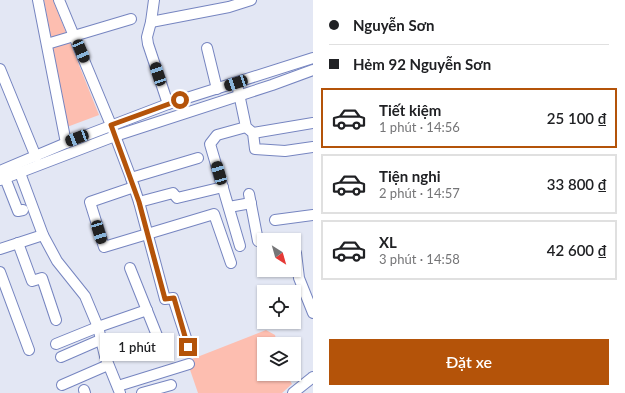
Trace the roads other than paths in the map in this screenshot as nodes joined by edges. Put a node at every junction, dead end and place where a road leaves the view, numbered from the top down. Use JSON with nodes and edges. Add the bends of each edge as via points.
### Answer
{"nodes":[{"id":1,"x":38,"y":0,"type":"edge"},
{"id":2,"x":59,"y":0,"type":"edge"},
{"id":3,"x":154,"y":0,"type":"edge"},
{"id":4,"x":251,"y":0,"type":"edge"},
{"id":5,"x":131,"y":19,"type":"dead end"},
{"id":6,"x":151,"y":22,"type":"junction"},
{"id":7,"x":75,"y":37,"type":"junction"},
{"id":8,"x":46,"y":44,"type":"junction"},
{"id":9,"x":207,"y":48,"type":"dead end"},
{"id":10,"x":313,"y":58,"type":"edge"},
{"id":11,"x":0,"y":69,"type":"edge"},
{"id":12,"x":313,"y":70,"type":"edge"},
{"id":13,"x":236,"y":83,"type":"junction"},
{"id":14,"x":217,"y":89,"type":"junction"},
{"id":15,"x":240,"y":95,"type":"junction"},
{"id":16,"x":168,"y":104,"type":"junction"},
{"id":17,"x":313,"y":123,"type":"edge"},
{"id":18,"x":111,"y":125,"type":"junction"},
{"id":19,"x":250,"y":130,"type":"junction"},
{"id":20,"x":115,"y":136,"type":"junction"},
{"id":21,"x":66,"y":143,"type":"junction"},
{"id":22,"x":313,"y":147,"type":"edge"},
{"id":23,"x":36,"y":157,"type":"junction"},
{"id":24,"x":198,"y":158,"type":"dead end"},
{"id":25,"x":2,"y":172,"type":"edge"},
{"id":26,"x":20,"y":173,"type":"junction"},
{"id":27,"x":132,"y":183,"type":"junction"},
{"id":28,"x":223,"y":187,"type":"junction"},
{"id":29,"x":139,"y":202,"type":"junction"},
{"id":30,"x":229,"y":208,"type":"junction"},
{"id":31,"x":23,"y":210,"type":"dead end"},
{"id":32,"x":313,"y":215,"type":"edge"},
{"id":33,"x":275,"y":220,"type":"dead end"},
{"id":34,"x":146,"y":234,"type":"junction"},
{"id":35,"x":43,"y":235,"type":"junction"},
{"id":36,"x":257,"y":236,"type":"edge"},
{"id":37,"x":18,"y":243,"type":"junction"},
{"id":38,"x":240,"y":246,"type":"dead end"},
{"id":39,"x":0,"y":249,"type":"edge"},
{"id":40,"x":231,"y":263,"type":"dead end"},
{"id":41,"x":130,"y":268,"type":"dead end"},
{"id":42,"x":0,"y":272,"type":"edge"},
{"id":43,"x":299,"y":277,"type":"edge"},
{"id":44,"x":309,"y":291,"type":"edge"},
{"id":45,"x":147,"y":310,"type":"junction"},
{"id":46,"x":313,"y":313,"type":"edge"},
{"id":47,"x":56,"y":320,"type":"dead end"},
{"id":48,"x":98,"y":327,"type":"junction"},
{"id":49,"x":100,"y":340,"type":"junction"},
{"id":50,"x":160,"y":341,"type":"junction"},
{"id":51,"x":56,"y":344,"type":"dead end"},
{"id":52,"x":188,"y":347,"type":"dead end"},
{"id":53,"x":29,"y":350,"type":"dead end"},
{"id":54,"x":164,"y":352,"type":"dead end"},
{"id":55,"x":61,"y":356,"type":"dead end"},
{"id":56,"x":106,"y":360,"type":"junction"},
{"id":57,"x":189,"y":364,"type":"dead end"},
{"id":58,"x":166,"y":371,"type":"junction"},
{"id":59,"x":313,"y":377,"type":"edge"},
{"id":60,"x":62,"y":385,"type":"dead end"},
{"id":61,"x":119,"y":389,"type":"edge"},
{"id":62,"x":172,"y":389,"type":"edge"},
{"id":63,"x":142,"y":393,"type":"edge"},
{"id":64,"x":293,"y":393,"type":"edge"}],
"edges":[{"from":1,"to":8,"type":"street"},
{"from":2,"to":7,"type":"street"},
{"from":3,"to":6,"type":"street"},
{"from":4,"to":6,"type":"street","via":[[229,7]]},
{"from":5,"to":7,"type":"street"},
{"from":6,"to":16,"type":"street","via":[[148,44]]},
{"from":7,"to":8,"type":"street"},
{"from":7,"to":18,"type":"street"},
{"from":8,"to":21,"type":"street"},
{"from":9,"to":14,"type":"street"},
{"from":10,"to":13,"type":"street"},
{"from":11,"to":23,"type":"street"},
{"from":12,"to":15,"type":"street"},
{"from":13,"to":14,"type":"street"},
{"from":13,"to":15,"type":"street"},
{"from":14,"to":16,"type":"street"},
{"from":15,"to":19,"type":"street"},
{"from":15,"to":20,"type":"street"},
{"from":16,"to":18,"type":"street"},
{"from":17,"to":19,"type":"street"},
{"from":18,"to":20,"type":"street"},
{"from":18,"to":21,"type":"street"},
{"from":19,"to":22,"type":"street","via":[[255,149],[285,151]]},
{"from":19,"to":28,"type":"street","via":[[217,135],[210,144]]},
{"from":20,"to":26,"type":"street"},
{"from":20,"to":27,"type":"street"},
{"from":21,"to":23,"type":"street"},
{"from":23,"to":25,"type":"street"},
{"from":24,"to":27,"type":"street"},
{"from":25,"to":26,"type":"street"},
{"from":25,"to":31,"type":"street","via":[[18,211]]},
{"from":26,"to":35,"type":"street"},
{"from":27,"to":29,"type":"street"},
{"from":27,"to":34,"type":"street","via":[[90,202],[104,247]]},
{"from":28,"to":29,"type":"street","via":[[177,198],[173,194]]},
{"from":28,"to":30,"type":"street"},
{"from":29,"to":34,"type":"street"},
{"from":30,"to":36,"type":"street","via":[[250,198]]},
{"from":30,"to":38,"type":"street"},
{"from":32,"to":33,"type":"street"},
{"from":34,"to":40,"type":"street","via":[[214,214]]},
{"from":34,"to":52,"type":"street","via":[[165,299],[174,298]]},
{"from":35,"to":37,"type":"street"},
{"from":35,"to":48,"type":"street","via":[[57,261],[85,296]]},
{"from":37,"to":39,"type":"street"},
{"from":37,"to":47,"type":"street","via":[[32,281],[42,278]]},
{"from":41,"to":45,"type":"street"},
{"from":42,"to":53,"type":"street"},
{"from":43,"to":44,"type":"street"},
{"from":44,"to":46,"type":"street"},
{"from":45,"to":48,"type":"street"},
{"from":45,"to":50,"type":"street"},
{"from":48,"to":49,"type":"street"},
{"from":48,"to":51,"type":"street"},
{"from":49,"to":55,"type":"street"},
{"from":49,"to":56,"type":"street"},
{"from":50,"to":54,"type":"street"},
{"from":50,"to":56,"type":"street"},
{"from":56,"to":60,"type":"street"},
{"from":56,"to":61,"type":"street"},
{"from":57,"to":58,"type":"street"},
{"from":58,"to":61,"type":"street"},
{"from":58,"to":62,"type":"street"},
{"from":59,"to":64,"type":"street"},
{"from":62,"to":63,"type":"street"}]}
